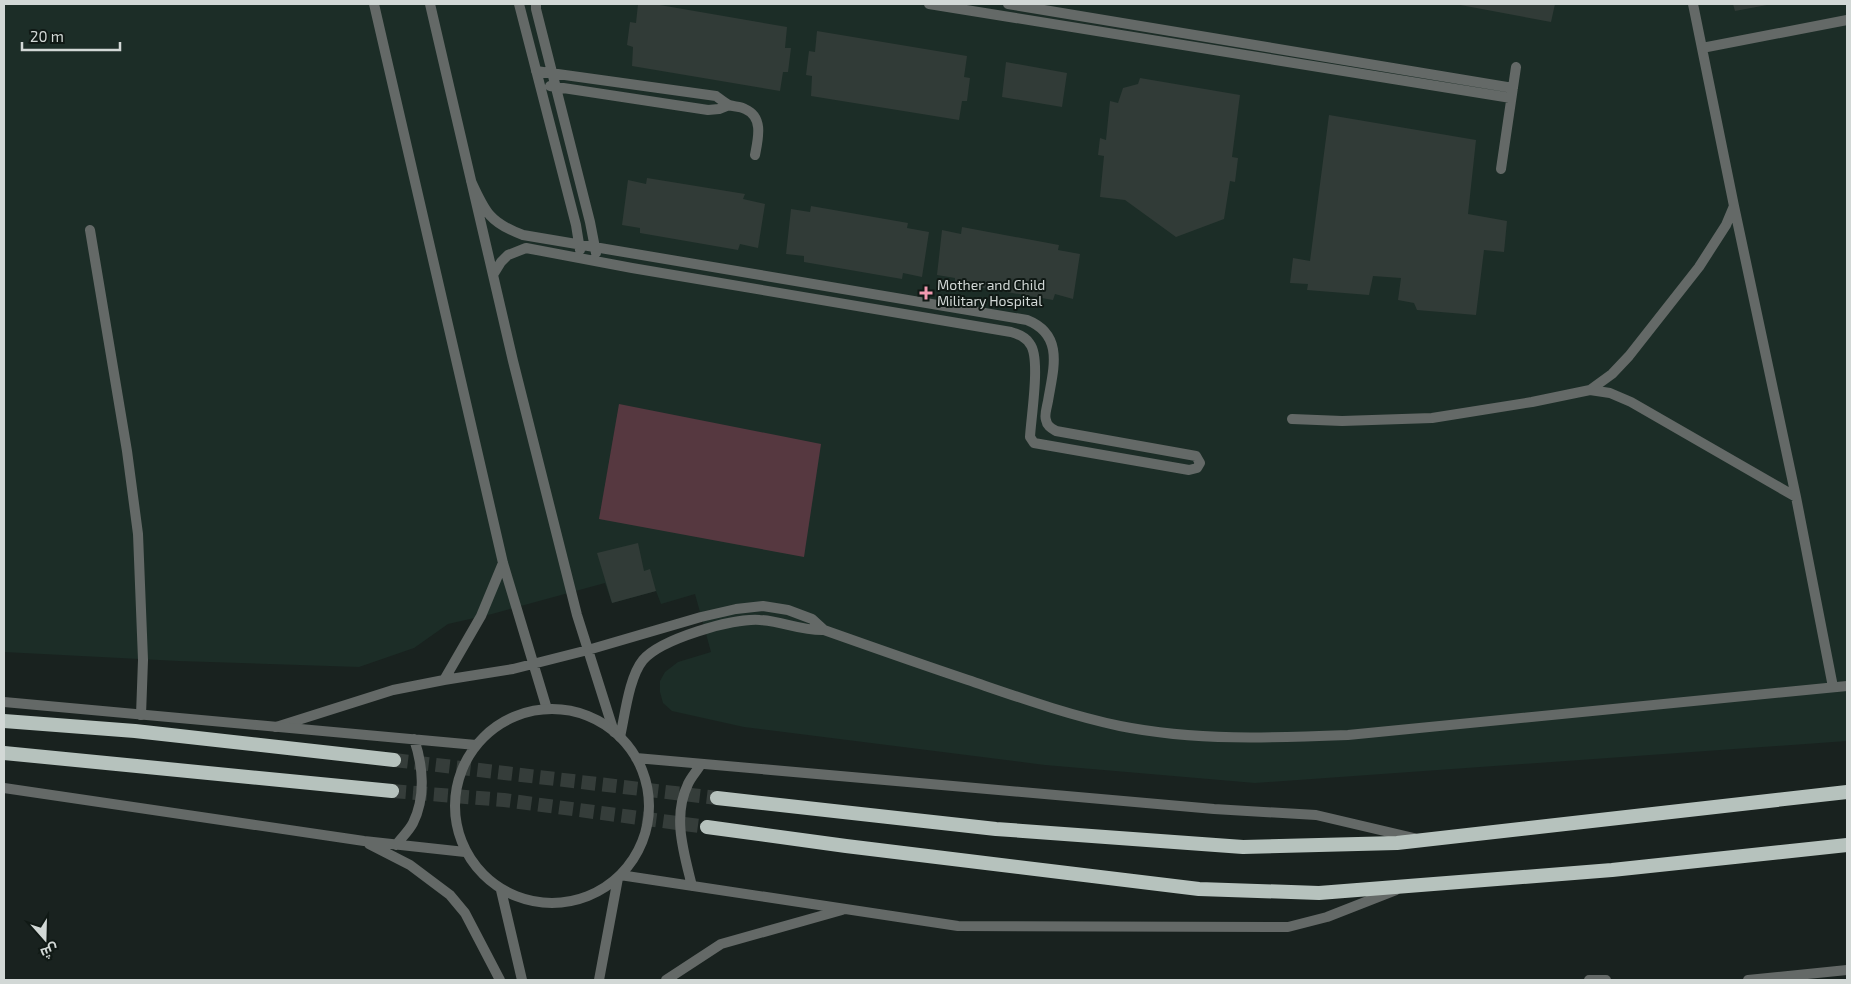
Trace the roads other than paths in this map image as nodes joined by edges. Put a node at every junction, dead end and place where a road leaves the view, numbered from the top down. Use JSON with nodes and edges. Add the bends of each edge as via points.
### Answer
{"nodes":[{"id":1,"x":374,"y":4,"type":"edge"},
{"id":2,"x":430,"y":4,"type":"edge"},
{"id":3,"x":520,"y":4,"type":"edge"},
{"id":4,"x":536,"y":4,"type":"edge"},
{"id":5,"x":929,"y":4,"type":"edge"},
{"id":6,"x":1008,"y":4,"type":"edge"},
{"id":7,"x":1693,"y":4,"type":"edge"},
{"id":8,"x":1847,"y":20,"type":"edge"},
{"id":9,"x":1702,"y":48,"type":"junction"},
{"id":10,"x":1516,"y":67,"type":"dead end"},
{"id":11,"x":536,"y":72,"type":"junction"},
{"id":12,"x":552,"y":73,"type":"junction"},
{"id":13,"x":540,"y":84,"type":"junction"},
{"id":14,"x":555,"y":86,"type":"junction"},
{"id":15,"x":1512,"y":93,"type":"junction"},
{"id":16,"x":729,"y":105,"type":"junction"},
{"id":17,"x":755,"y":155,"type":"dead end"},
{"id":18,"x":1501,"y":169,"type":"dead end"},
{"id":19,"x":471,"y":181,"type":"junction"},
{"id":20,"x":1734,"y":206,"type":"junction"},
{"id":21,"x":90,"y":230,"type":"dead end"},
{"id":22,"x":580,"y":245,"type":"junction"},
{"id":23,"x":595,"y":247,"type":"junction"},
{"id":24,"x":580,"y":258,"type":"junction"},
{"id":25,"x":597,"y":261,"type":"junction"},
{"id":26,"x":493,"y":275,"type":"junction"},
{"id":27,"x":1590,"y":390,"type":"junction"},
{"id":28,"x":1292,"y":419,"type":"dead end"},
{"id":29,"x":1796,"y":497,"type":"junction"},
{"id":30,"x":503,"y":563,"type":"junction"},
{"id":31,"x":824,"y":630,"type":"junction"},
{"id":32,"x":588,"y":650,"type":"junction"},
{"id":33,"x":534,"y":663,"type":"junction"},
{"id":34,"x":444,"y":680,"type":"junction"},
{"id":35,"x":1847,"y":686,"type":"edge"},
{"id":36,"x":1833,"y":687,"type":"junction"},
{"id":37,"x":4,"y":702,"type":"edge"},
{"id":38,"x":548,"y":709,"type":"junction"},
{"id":39,"x":141,"y":715,"type":"junction"},
{"id":40,"x":4,"y":721,"type":"edge"},
{"id":41,"x":276,"y":727,"type":"junction"},
{"id":42,"x":617,"y":734,"type":"junction"},
{"id":43,"x":414,"y":739,"type":"junction"},
{"id":44,"x":476,"y":745,"type":"junction"},
{"id":45,"x":4,"y":753,"type":"edge"},
{"id":46,"x":636,"y":758,"type":"junction"},
{"id":47,"x":394,"y":760,"type":"tunnel mouth"},
{"id":48,"x":701,"y":764,"type":"junction"},
{"id":49,"x":4,"y":788,"type":"edge"},
{"id":50,"x":392,"y":791,"type":"tunnel mouth"},
{"id":51,"x":1847,"y":792,"type":"edge"},
{"id":52,"x":716,"y":798,"type":"tunnel mouth"},
{"id":53,"x":707,"y":827,"type":"tunnel mouth"},
{"id":54,"x":1422,"y":840,"type":"junction"},
{"id":55,"x":364,"y":841,"type":"junction"},
{"id":56,"x":396,"y":845,"type":"junction"},
{"id":57,"x":1847,"y":845,"type":"edge"},
{"id":58,"x":465,"y":852,"type":"junction"},
{"id":59,"x":619,"y":876,"type":"junction"},
{"id":60,"x":692,"y":886,"type":"junction"},
{"id":61,"x":1407,"y":886,"type":"junction"},
{"id":62,"x":501,"y":890,"type":"junction"},
{"id":63,"x":845,"y":909,"type":"junction"},
{"id":64,"x":1847,"y":970,"type":"edge"},
{"id":65,"x":500,"y":980,"type":"edge"},
{"id":66,"x":522,"y":980,"type":"edge"},
{"id":67,"x":599,"y":980,"type":"edge"},
{"id":68,"x":666,"y":980,"type":"edge"},
{"id":69,"x":1589,"y":980,"type":"edge"},
{"id":70,"x":1601,"y":980,"type":"edge"},
{"id":71,"x":1606,"y":980,"type":"edge"},
{"id":72,"x":1748,"y":980,"type":"edge"}],
"edges":[{"from":1,"to":30,"type":"street"},
{"from":2,"to":19,"type":"street"},
{"from":3,"to":11,"type":"street"},
{"from":4,"to":12,"type":"street"},
{"from":5,"to":15,"type":"street"},
{"from":6,"to":15,"type":"street"},
{"from":7,"to":9,"type":"street"},
{"from":8,"to":9,"type":"street"},
{"from":9,"to":20,"type":"street"},
{"from":10,"to":15,"type":"street"},
{"from":11,"to":12,"type":"street"},
{"from":11,"to":13,"type":"street"},
{"from":12,"to":14,"type":"street"},
{"from":12,"to":16,"type":"street","via":[[716,96]]},
{"from":13,"to":14,"type":"street"},
{"from":13,"to":22,"type":"street"},
{"from":14,"to":16,"type":"street","via":[[708,110]]},
{"from":14,"to":23,"type":"street"},
{"from":15,"to":18,"type":"street"},
{"from":16,"to":17,"type":"street","via":[[748,110],[755,116],[759,132]]},
{"from":19,"to":22,"type":"street","via":[[485,209],[500,225],[523,235]]},
{"from":19,"to":26,"type":"street"},
{"from":20,"to":27,"type":"street","via":[[1704,260],[1641,341],[1617,370]]},
{"from":20,"to":29,"type":"street"},
{"from":21,"to":39,"type":"street","via":[[138,534],[143,660]]},
{"from":22,"to":23,"type":"street"},
{"from":22,"to":24,"type":"street"},
{"from":23,"to":25,"type":"street"},
{"from":23,"to":25,"type":"street","via":[[1027,320],[1038,324],[1054,350],[1045,418],[1049,427],[1056,431],[1196,456],[1199,466],[1189,470],[1034,443],[1030,437],[1036,359],[1030,343],[1011,332]]},
{"from":24,"to":25,"type":"street"},
{"from":24,"to":26,"type":"street","via":[[526,248],[508,255]]},
{"from":26,"to":32,"type":"street"},
{"from":27,"to":28,"type":"street","via":[[1432,418]]},
{"from":27,"to":29,"type":"street","via":[[1610,393],[1631,402]]},
{"from":29,"to":36,"type":"street"},
{"from":30,"to":33,"type":"street"},
{"from":30,"to":34,"type":"street","via":[[482,616]]},
{"from":31,"to":32,"type":"street","via":[[805,615],[776,607],[750,606]]},
{"from":31,"to":36,"type":"street","via":[[1068,713],[1122,726],[1196,736],[1348,735]]},
{"from":31,"to":42,"type":"street","via":[[802,629],[764,620],[743,620],[657,648],[642,660]]},
{"from":32,"to":33,"type":"street"},
{"from":32,"to":42,"type":"street"},
{"from":33,"to":34,"type":"street"},
{"from":33,"to":38,"type":"street"},
{"from":34,"to":41,"type":"street","via":[[393,690]]},
{"from":35,"to":36,"type":"street"},
{"from":37,"to":39,"type":"street"},
{"from":38,"to":42,"type":"street","via":[[594,718]]},
{"from":38,"to":44,"type":"street","via":[[520,714],[496,726]]},
{"from":39,"to":41,"type":"street"},
{"from":40,"to":47,"type":"highway","via":[[135,731]]},
{"from":41,"to":43,"type":"street"},
{"from":42,"to":46,"type":"street"},
{"from":43,"to":44,"type":"street"},
{"from":43,"to":56,"type":"street","via":[[422,776],[420,803],[413,824]]},
{"from":44,"to":58,"type":"street","via":[[458,779],[454,816]]},
{"from":45,"to":50,"type":"highway"},
{"from":46,"to":48,"type":"street"},
{"from":46,"to":59,"type":"street","via":[[646,781],[649,807],[646,832],[636,855]]},
{"from":48,"to":54,"type":"street","via":[[1316,815]]},
{"from":48,"to":60,"type":"street","via":[[688,784],[680,812],[681,838]]},
{"from":49,"to":55,"type":"street"},
{"from":51,"to":54,"type":"highway"},
{"from":52,"to":54,"type":"highway","via":[[996,829],[1243,847]]},
{"from":53,"to":61,"type":"highway","via":[[1199,888],[1319,893]]},
{"from":55,"to":56,"type":"street"},
{"from":55,"to":65,"type":"street","via":[[410,865],[450,895],[465,913]]},
{"from":56,"to":58,"type":"street"},
{"from":57,"to":61,"type":"highway","via":[[1612,870]]},
{"from":58,"to":62,"type":"street","via":[[480,873]]},
{"from":59,"to":60,"type":"street"},
{"from":59,"to":62,"type":"street","via":[[591,895],[561,904],[530,901]]},
{"from":59,"to":67,"type":"street"},
{"from":60,"to":63,"type":"street"},
{"from":61,"to":63,"type":"street","via":[[1327,917],[1288,927],[958,926]]},
{"from":62,"to":66,"type":"street"},
{"from":63,"to":68,"type":"street","via":[[721,944]]},
{"from":64,"to":72,"type":"street"},
{"from":69,"to":70,"type":"street"},
{"from":70,"to":71,"type":"street"}]}
